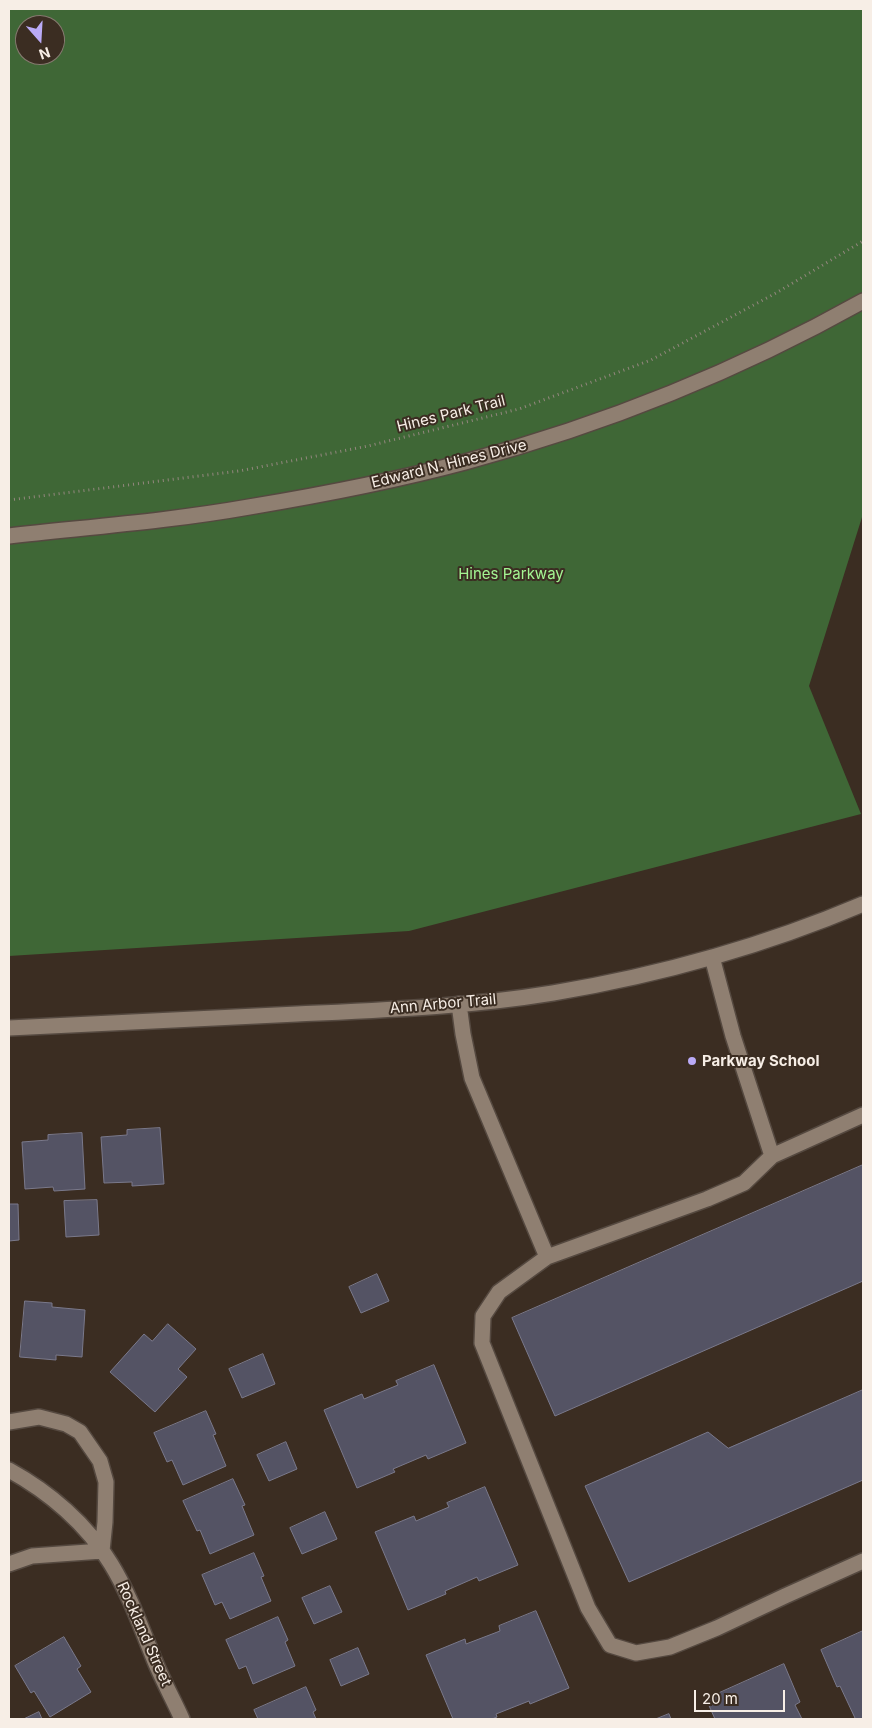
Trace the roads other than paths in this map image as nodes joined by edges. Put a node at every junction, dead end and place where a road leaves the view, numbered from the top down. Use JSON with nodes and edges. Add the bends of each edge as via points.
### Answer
{"nodes":[{"id":1,"x":863,"y":301,"type":"edge"},
{"id":2,"x":9,"y":536,"type":"edge"},
{"id":3,"x":863,"y":904,"type":"edge"},
{"id":4,"x":712,"y":957,"type":"junction"},
{"id":5,"x":459,"y":1004,"type":"junction"},
{"id":6,"x":9,"y":1028,"type":"edge"},
{"id":7,"x":863,"y":1115,"type":"edge"},
{"id":8,"x":772,"y":1156,"type":"junction"},
{"id":9,"x":547,"y":1256,"type":"junction"},
{"id":10,"x":9,"y":1422,"type":"edge"},
{"id":11,"x":9,"y":1470,"type":"edge"},
{"id":12,"x":102,"y":1551,"type":"junction"},
{"id":13,"x":863,"y":1561,"type":"edge"},
{"id":14,"x":9,"y":1564,"type":"edge"},
{"id":15,"x":182,"y":1719,"type":"edge"}],
"edges":[{"from":1,"to":2,"type":"street","name":"Edward N. Hines Drive","via":[[695,383],[623,411],[464,462],[383,482],[248,507]]},
{"from":3,"to":4,"type":"street","name":"Ann Arbor Trail","via":[[740,950]]},
{"from":4,"to":5,"type":"street","name":"Ann Arbor Trail","via":[[553,993]]},
{"from":4,"to":8,"type":"street"},
{"from":5,"to":6,"type":"street","name":"Ann Arbor Trail"},
{"from":5,"to":9,"type":"street","via":[[472,1078]]},
{"from":7,"to":8,"type":"street"},
{"from":8,"to":9,"type":"street","via":[[744,1183]]},
{"from":9,"to":13,"type":"street","via":[[499,1292],[484,1316],[482,1343],[588,1608],[610,1645],[636,1653],[670,1647]]},
{"from":10,"to":12,"type":"street","via":[[39,1417],[66,1424],[80,1432],[100,1461],[106,1482]]},
{"from":11,"to":12,"type":"street","name":"Rockland Street","via":[[42,1490],[72,1516]]},
{"from":12,"to":14,"type":"street","via":[[32,1556]]},
{"from":12,"to":15,"type":"street","name":"Rockland Street","via":[[127,1593]]}]}
